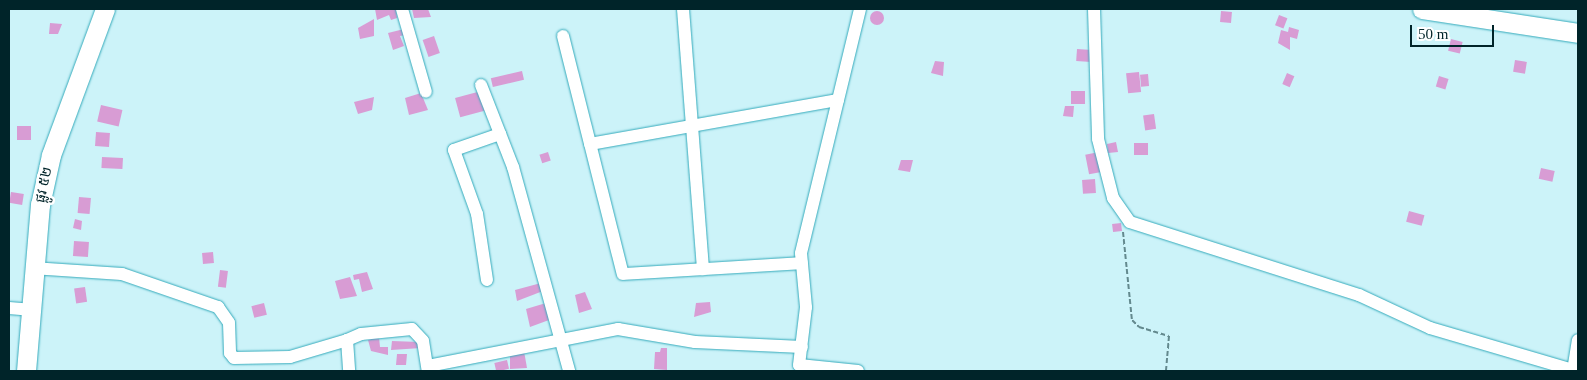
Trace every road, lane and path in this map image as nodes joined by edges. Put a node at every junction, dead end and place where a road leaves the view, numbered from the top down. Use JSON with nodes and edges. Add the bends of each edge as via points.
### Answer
{"nodes":[{"id":1,"x":105,"y":9,"type":"edge"},
{"id":2,"x":402,"y":9,"type":"edge"},
{"id":3,"x":683,"y":9,"type":"edge"},
{"id":4,"x":860,"y":9,"type":"edge"},
{"id":5,"x":1094,"y":9,"type":"edge"},
{"id":6,"x":1422,"y":9,"type":"edge"},
{"id":7,"x":1578,"y":33,"type":"edge"},
{"id":8,"x":563,"y":36,"type":"dead end"},
{"id":9,"x":481,"y":85,"type":"dead end"},
{"id":10,"x":426,"y":92,"type":"dead end"},
{"id":11,"x":838,"y":100,"type":"junction"},
{"id":12,"x":692,"y":126,"type":"junction"},
{"id":13,"x":500,"y":134,"type":"junction"},
{"id":14,"x":590,"y":144,"type":"junction"},
{"id":15,"x":1121,"y":210,"type":"junction"},
{"id":16,"x":802,"y":263,"type":"junction"},
{"id":17,"x":32,"y":268,"type":"junction"},
{"id":18,"x":703,"y":269,"type":"junction"},
{"id":19,"x":487,"y":280,"type":"dead end"},
{"id":20,"x":9,"y":308,"type":"edge"},
{"id":21,"x":30,"y":310,"type":"junction"},
{"id":22,"x":562,"y":338,"type":"junction"},
{"id":23,"x":347,"y":340,"type":"junction"},
{"id":24,"x":1578,"y":340,"type":"edge"},
{"id":25,"x":802,"y":347,"type":"junction"},
{"id":26,"x":798,"y":368,"type":"edge"},
{"id":27,"x":428,"y":369,"type":"edge"},
{"id":28,"x":26,"y":371,"type":"edge"},
{"id":29,"x":349,"y":371,"type":"edge"},
{"id":30,"x":569,"y":371,"type":"edge"},
{"id":31,"x":858,"y":371,"type":"edge"},
{"id":32,"x":1166,"y":371,"type":"edge"},
{"id":33,"x":1573,"y":371,"type":"edge"}],
"edges":[{"from":1,"to":17,"type":"street","name":"ផ្លូវ ៥២","via":[[51,155]]},
{"from":2,"to":10,"type":"street"},
{"from":3,"to":12,"type":"street"},
{"from":4,"to":11,"type":"street"},
{"from":5,"to":15,"type":"street","via":[[1098,139],[1113,198]]},
{"from":6,"to":7,"type":"street"},
{"from":8,"to":14,"type":"street"},
{"from":9,"to":13,"type":"street"},
{"from":11,"to":12,"type":"street"},
{"from":11,"to":16,"type":"street","via":[[801,253]]},
{"from":12,"to":14,"type":"street"},
{"from":12,"to":18,"type":"street"},
{"from":13,"to":19,"type":"street","via":[[454,150],[477,214]]},
{"from":13,"to":22,"type":"street"},
{"from":14,"to":18,"type":"street","via":[[623,274]]},
{"from":15,"to":32,"type":"path","via":[[1132,320],[1139,327],[1169,336]]},
{"from":15,"to":33,"type":"street","via":[[1130,222],[1162,235],[1277,266],[1360,295],[1430,328]]},
{"from":16,"to":18,"type":"street"},
{"from":16,"to":25,"type":"street","via":[[806,307]]},
{"from":17,"to":21,"type":"street","name":"ផ្លូវ ៥២"},
{"from":17,"to":23,"type":"street","via":[[122,274],[218,307],[229,323],[230,353],[234,358],[290,357]]},
{"from":20,"to":21,"type":"street"},
{"from":21,"to":28,"type":"street","name":"ផ្លូវ ៥២"},
{"from":22,"to":25,"type":"street","via":[[618,329],[695,342]]},
{"from":22,"to":27,"type":"street"},
{"from":22,"to":30,"type":"street"},
{"from":23,"to":27,"type":"street","via":[[361,334],[412,329],[424,341]]},
{"from":23,"to":29,"type":"street"},
{"from":24,"to":33,"type":"street"},
{"from":25,"to":26,"type":"street"},
{"from":26,"to":31,"type":"street"}]}
